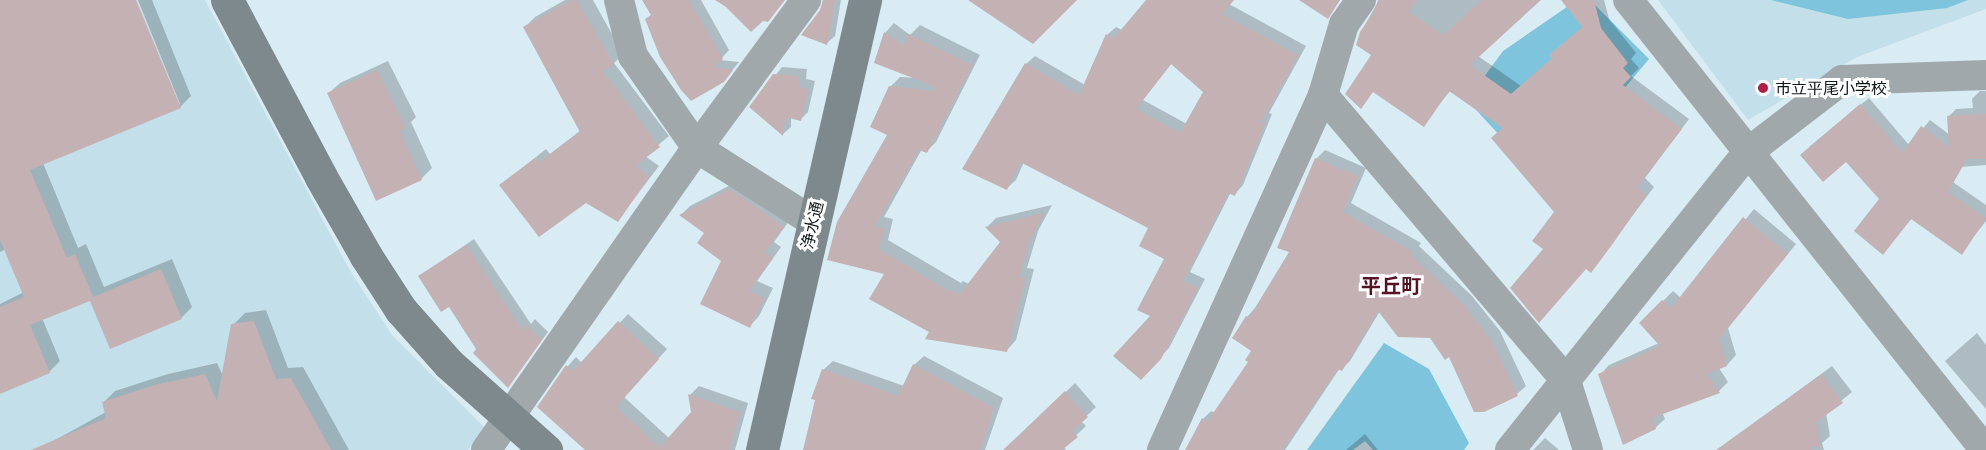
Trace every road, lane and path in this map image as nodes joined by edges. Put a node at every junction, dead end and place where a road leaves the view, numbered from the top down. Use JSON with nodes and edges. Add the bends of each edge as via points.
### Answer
{"nodes":[{"id":1,"x":226,"y":0,"type":"edge"},
{"id":2,"x":619,"y":0,"type":"edge"},
{"id":3,"x":806,"y":0,"type":"edge"},
{"id":4,"x":865,"y":0,"type":"edge"},
{"id":5,"x":1361,"y":0,"type":"edge"},
{"id":6,"x":1628,"y":0,"type":"edge"},
{"id":7,"x":1986,"y":75,"type":"edge"},
{"id":8,"x":1323,"y":95,"type":"junction"},
{"id":9,"x":697,"y":148,"type":"junction"},
{"id":10,"x":1747,"y":153,"type":"junction"},
{"id":11,"x":812,"y":221,"type":"junction"},
{"id":12,"x":1566,"y":381,"type":"junction"},
{"id":13,"x":509,"y":416,"type":"junction"},
{"id":14,"x":486,"y":450,"type":"edge"},
{"id":15,"x":546,"y":450,"type":"edge"},
{"id":16,"x":762,"y":450,"type":"edge"},
{"id":17,"x":1162,"y":450,"type":"edge"},
{"id":18,"x":1510,"y":450,"type":"edge"},
{"id":19,"x":1588,"y":450,"type":"edge"},
{"id":20,"x":1985,"y":450,"type":"edge"}],
"edges":[{"from":1,"to":13,"type":"street","via":[[326,187],[401,310],[449,364]]},
{"from":2,"to":9,"type":"street","via":[[633,56]]},
{"from":3,"to":9,"type":"street"},
{"from":4,"to":11,"type":"street","name":"浄水通"},
{"from":5,"to":8,"type":"street","via":[[1344,24]]},
{"from":6,"to":10,"type":"street"},
{"from":7,"to":10,"type":"street","via":[[1842,80]]},
{"from":8,"to":12,"type":"street"},
{"from":8,"to":17,"type":"street"},
{"from":9,"to":11,"type":"street"},
{"from":9,"to":13,"type":"street"},
{"from":10,"to":12,"type":"street"},
{"from":10,"to":20,"type":"street"},
{"from":11,"to":16,"type":"street","name":"浄水通"},
{"from":12,"to":18,"type":"street"},
{"from":12,"to":19,"type":"street"},
{"from":13,"to":14,"type":"street"},
{"from":13,"to":15,"type":"street"}]}
